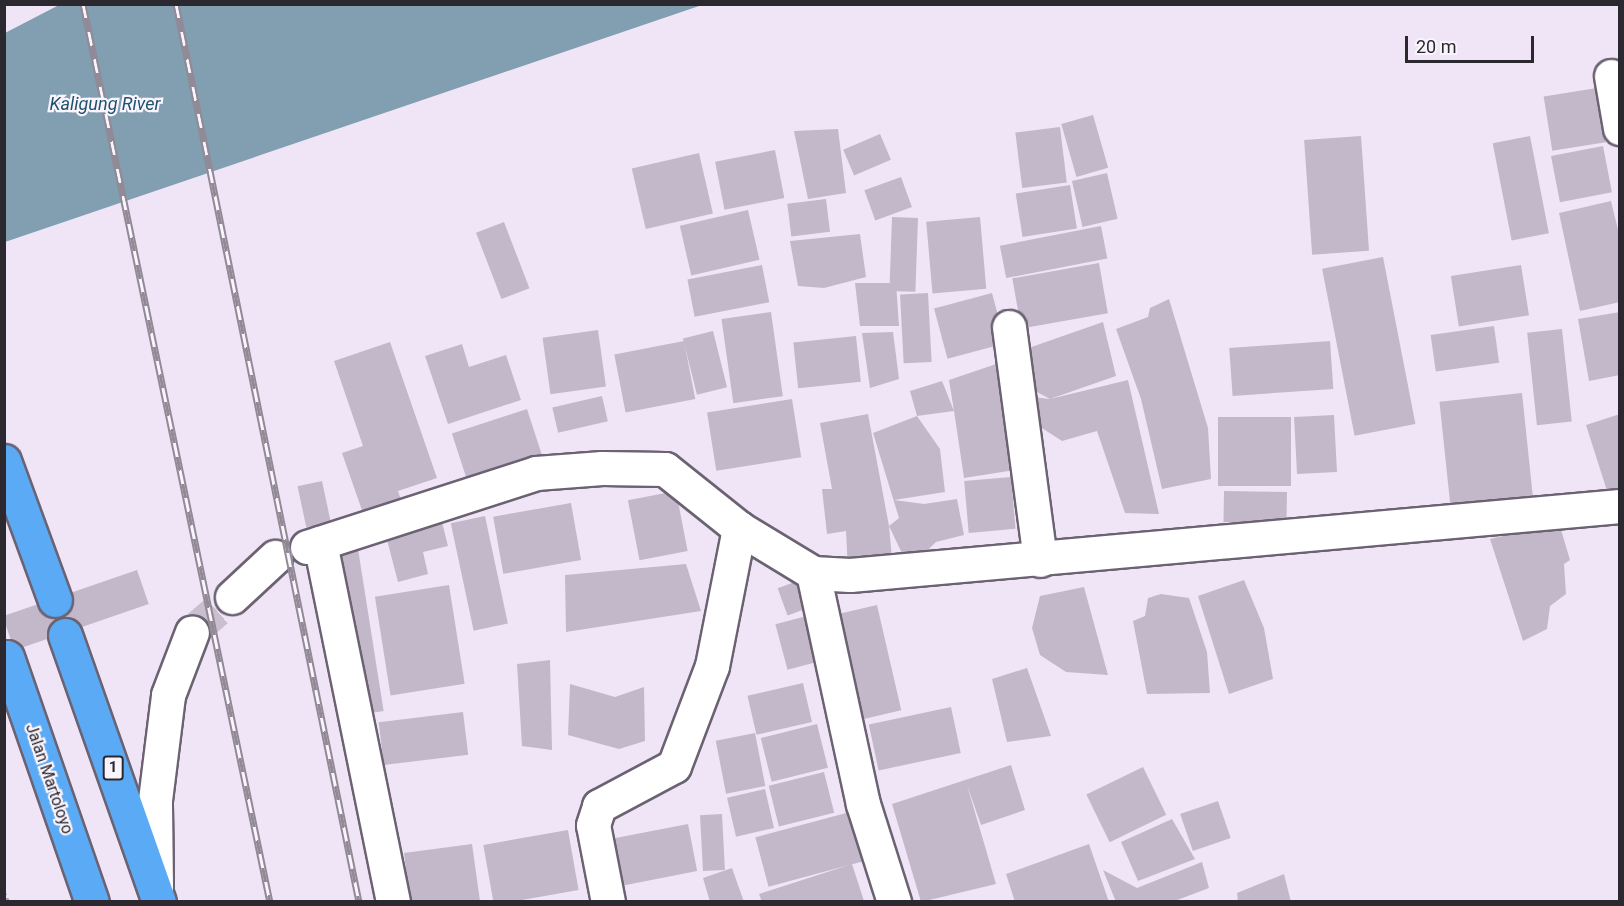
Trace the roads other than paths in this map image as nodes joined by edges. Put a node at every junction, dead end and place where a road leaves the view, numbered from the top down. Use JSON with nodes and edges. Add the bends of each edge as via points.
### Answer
{"nodes":[{"id":1,"x":1611,"y":76,"type":"dead end"},
{"id":2,"x":1620,"y":128,"type":"edge"},
{"id":3,"x":1009,"y":327,"type":"dead end"},
{"id":4,"x":4,"y":461,"type":"edge"},
{"id":5,"x":1620,"y":506,"type":"edge"},
{"id":6,"x":739,"y":528,"type":"junction"},
{"id":7,"x":274,"y":557,"type":"dead end"},
{"id":8,"x":1040,"y":560,"type":"junction"},
{"id":9,"x":813,"y":573,"type":"junction"},
{"id":10,"x":232,"y":597,"type":"tunnel mouth"},
{"id":11,"x":55,"y":600,"type":"dead end"},
{"id":12,"x":192,"y":632,"type":"tunnel mouth"},
{"id":13,"x":65,"y":634,"type":"dead end"},
{"id":14,"x":7,"y":657,"type":"dead end"},
{"id":15,"x":157,"y":895,"type":"edge"},
{"id":16,"x":92,"y":902,"type":"edge"},
{"id":17,"x":393,"y":902,"type":"edge"},
{"id":18,"x":608,"y":902,"type":"edge"},
{"id":19,"x":894,"y":902,"type":"edge"}],
"edges":[{"from":1,"to":2,"type":"street"},
{"from":3,"to":8,"type":"street"},
{"from":4,"to":11,"type":"highway"},
{"from":5,"to":8,"type":"street"},
{"from":6,"to":9,"type":"street"},
{"from":6,"to":17,"type":"street","via":[[665,469],[602,468],[536,473],[314,545]]},
{"from":6,"to":18,"type":"street","via":[[712,666],[674,766],[599,806],[593,825]]},
{"from":7,"to":10,"type":"street"},
{"from":8,"to":9,"type":"street","via":[[895,573]]},
{"from":9,"to":19,"type":"street","via":[[863,804]]},
{"from":12,"to":15,"type":"street","via":[[168,695],[154,800]]},
{"from":13,"to":15,"type":"highway","number":"1"},
{"from":14,"to":16,"type":"highway","name":"Jalan Martoloyo"}]}
